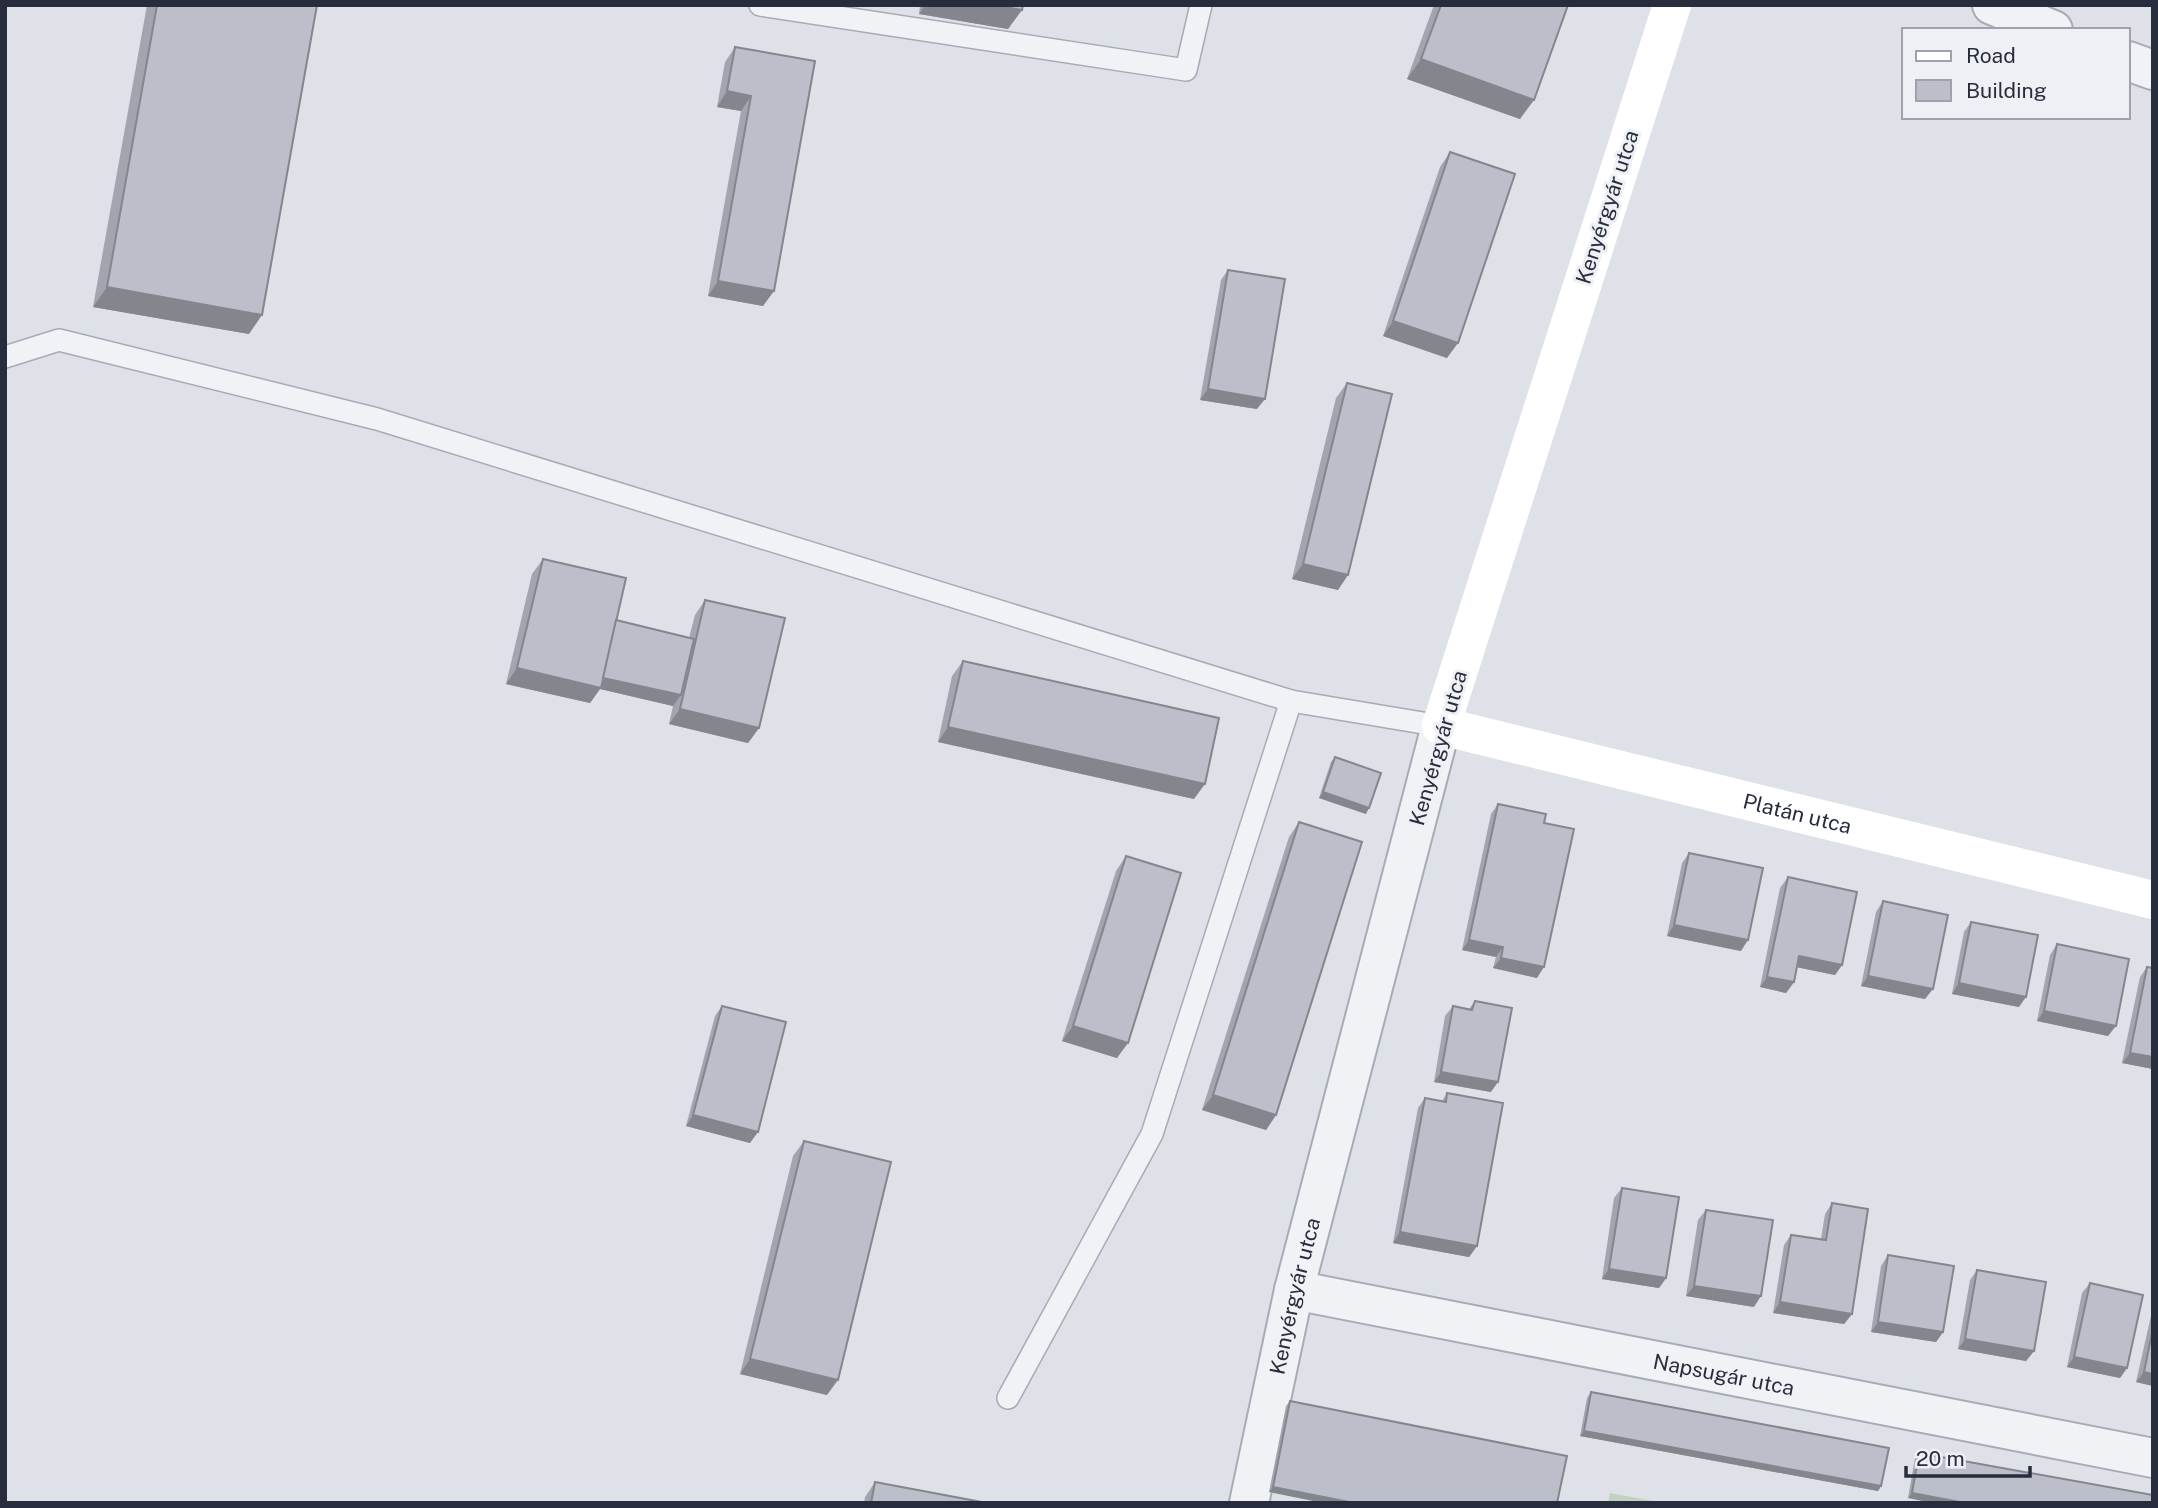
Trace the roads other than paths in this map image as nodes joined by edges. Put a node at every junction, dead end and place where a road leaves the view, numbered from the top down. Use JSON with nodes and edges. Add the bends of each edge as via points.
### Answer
{"nodes":[{"id":1,"x":760,"y":5,"type":"edge"},
{"id":2,"x":1201,"y":5,"type":"edge"},
{"id":3,"x":1672,"y":5,"type":"edge"},
{"id":4,"x":1992,"y":5,"type":"edge"},
{"id":5,"x":2048,"y":28,"type":"edge"},
{"id":6,"x":2130,"y":62,"type":"edge"},
{"id":7,"x":2153,"y":71,"type":"edge"},
{"id":8,"x":5,"y":357,"type":"edge"},
{"id":9,"x":1291,"y":701,"type":"junction"},
{"id":10,"x":1441,"y":726,"type":"junction"},
{"id":11,"x":2153,"y":900,"type":"edge"},
{"id":12,"x":1294,"y":1290,"type":"junction"},
{"id":13,"x":1008,"y":1398,"type":"dead end"},
{"id":14,"x":2153,"y":1458,"type":"edge"},
{"id":15,"x":1249,"y":1503,"type":"edge"}],
"edges":[{"from":1,"to":2,"type":"lane","via":[[1186,70]]},
{"from":3,"to":10,"type":"street","name":"Kenyérgyár utca"},
{"from":4,"to":5,"type":"street"},
{"from":6,"to":7,"type":"street"},
{"from":8,"to":9,"type":"lane","via":[[59,340],[377,419]]},
{"from":9,"to":10,"type":"lane"},
{"from":9,"to":13,"type":"lane","via":[[1152,1134]]},
{"from":10,"to":11,"type":"street","name":"Platán utca"},
{"from":10,"to":12,"type":"street","name":"Kenyérgyár utca"},
{"from":12,"to":14,"type":"street","name":"Napsugár utca"},
{"from":12,"to":15,"type":"street","name":"Kenyérgyár utca"}]}
